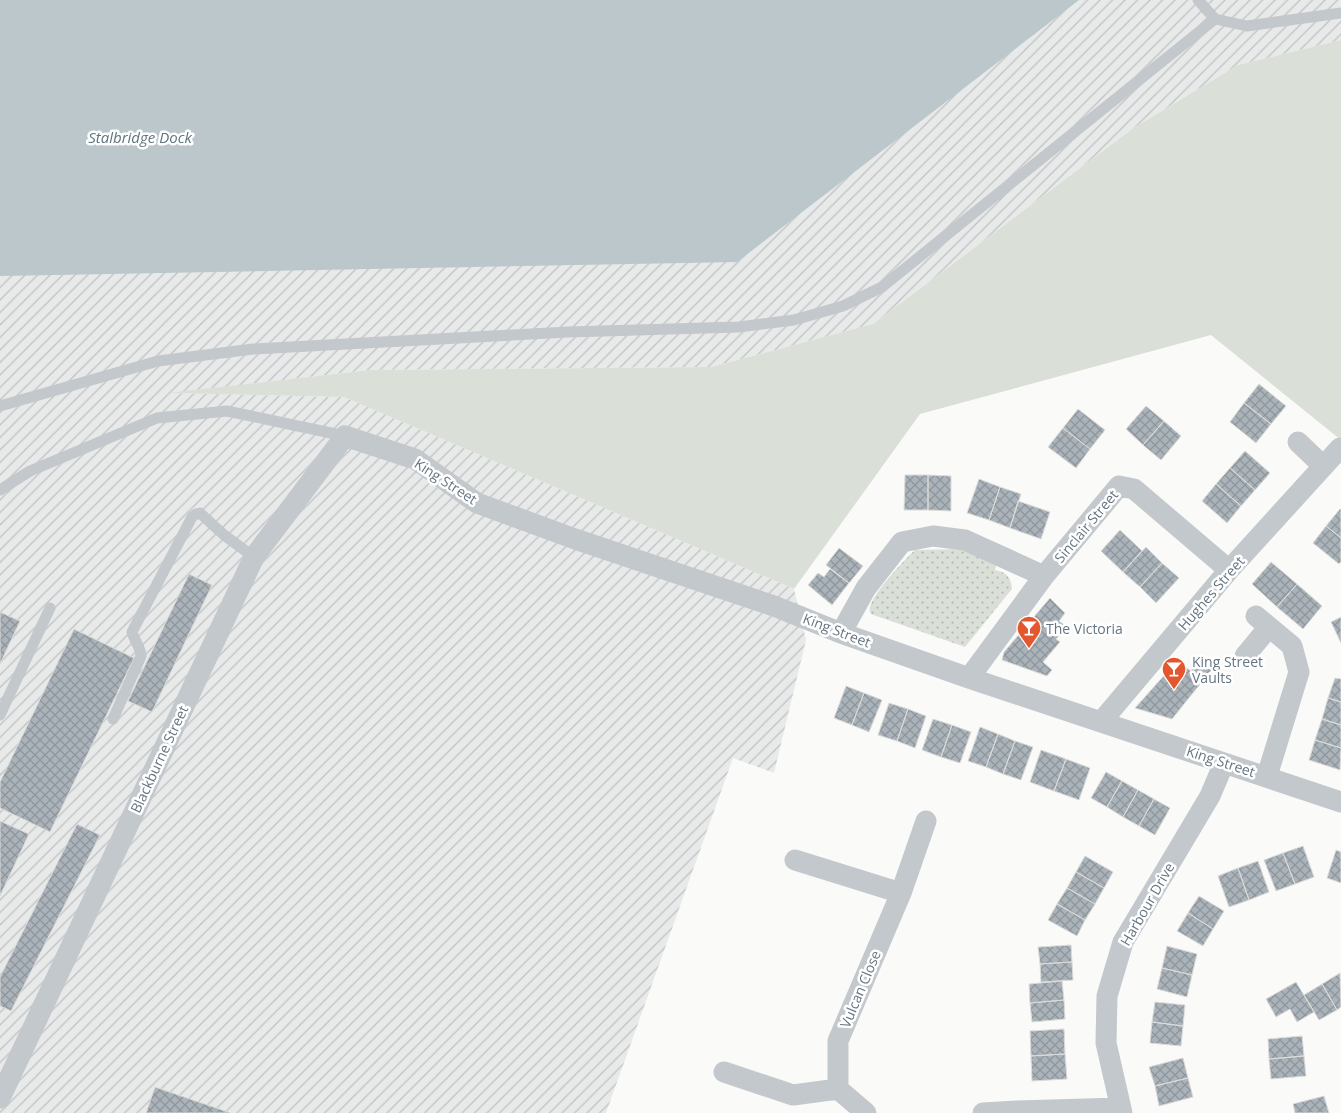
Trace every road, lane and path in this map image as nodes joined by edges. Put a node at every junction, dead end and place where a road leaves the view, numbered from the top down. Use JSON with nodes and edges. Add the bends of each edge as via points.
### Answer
{"nodes":[{"id":1,"x":1198,"y":0,"type":"edge"},
{"id":2,"x":1341,"y":13,"type":"edge"},
{"id":3,"x":1215,"y":19,"type":"junction"},
{"id":4,"x":0,"y":406,"type":"edge"},
{"id":5,"x":345,"y":436,"type":"junction"},
{"id":6,"x":1298,"y":442,"type":"dead end"},
{"id":7,"x":1340,"y":448,"type":"dead end"},
{"id":8,"x":1324,"y":466,"type":"junction"},
{"id":9,"x":0,"y":490,"type":"edge"},
{"id":10,"x":254,"y":557,"type":"junction"},
{"id":11,"x":1229,"y":570,"type":"junction"},
{"id":12,"x":1044,"y":576,"type":"junction"},
{"id":13,"x":50,"y":608,"type":"dead end"},
{"id":14,"x":841,"y":633,"type":"junction"},
{"id":15,"x":1244,"y":656,"type":"dead end"},
{"id":16,"x":969,"y":678,"type":"junction"},
{"id":17,"x":0,"y":715,"type":"edge"},
{"id":18,"x":113,"y":719,"type":"dead end"},
{"id":19,"x":1101,"y":722,"type":"junction"},
{"id":20,"x":1224,"y":763,"type":"junction"},
{"id":21,"x":1267,"y":776,"type":"junction"},
{"id":22,"x":1341,"y":802,"type":"edge"},
{"id":23,"x":926,"y":821,"type":"dead end"},
{"id":24,"x":795,"y":860,"type":"dead end"},
{"id":25,"x":901,"y":893,"type":"junction"},
{"id":26,"x":724,"y":1072,"type":"dead end"},
{"id":27,"x":838,"y":1089,"type":"junction"},
{"id":28,"x":0,"y":1098,"type":"edge"},
{"id":29,"x":1121,"y":1111,"type":"edge"},
{"id":30,"x":866,"y":1113,"type":"edge"},
{"id":31,"x":983,"y":1113,"type":"edge"}],
"edges":[{"from":1,"to":3,"type":"lane"},
{"from":2,"to":3,"type":"lane","via":[[1247,26]]},
{"from":3,"to":4,"type":"lane","via":[[882,287],[843,306],[794,320],[739,327],[568,332],[243,350],[158,361]]},
{"from":5,"to":9,"type":"lane","via":[[227,411],[157,418],[30,471]]},
{"from":5,"to":10,"type":"street","name":"Blackburne Street"},
{"from":5,"to":14,"type":"street","name":"King Street","via":[[415,459],[477,503],[774,606]]},
{"from":6,"to":8,"type":"street"},
{"from":7,"to":8,"type":"street","name":"Hughes Street"},
{"from":8,"to":11,"type":"street","name":"Hughes Street"},
{"from":10,"to":18,"type":"lane","via":[[200,513],[192,517],[132,632],[141,656]]},
{"from":10,"to":28,"type":"street","name":"Blackburne Street"},
{"from":11,"to":12,"type":"street","name":"Sinclair Street","via":[[1134,489],[1119,486]]},
{"from":11,"to":19,"type":"street","name":"Hughes Street"},
{"from":12,"to":14,"type":"street","via":[[965,540],[932,536],[902,542],[866,588]]},
{"from":12,"to":16,"type":"street","name":"Sinclair Street"},
{"from":13,"to":17,"type":"lane"},
{"from":14,"to":16,"type":"street","name":"King Street"},
{"from":15,"to":21,"type":"street","via":[[1262,621],[1292,646],[1299,672]]},
{"from":16,"to":19,"type":"street","name":"King Street"},
{"from":19,"to":20,"type":"street","name":"King Street"},
{"from":20,"to":21,"type":"street","name":"King Street"},
{"from":20,"to":29,"type":"street","name":"Harbour Drive","via":[[1210,796],[1123,942],[1107,996],[1106,1044]]},
{"from":21,"to":22,"type":"street","name":"King Street"},
{"from":23,"to":25,"type":"street","name":"Vulcan Close"},
{"from":24,"to":25,"type":"street"},
{"from":25,"to":27,"type":"street","name":"Vulcan Close","via":[[838,1041]]},
{"from":26,"to":27,"type":"street","via":[[792,1094]]},
{"from":27,"to":30,"type":"street"},
{"from":29,"to":31,"type":"street","via":[[1017,1110]]}]}
